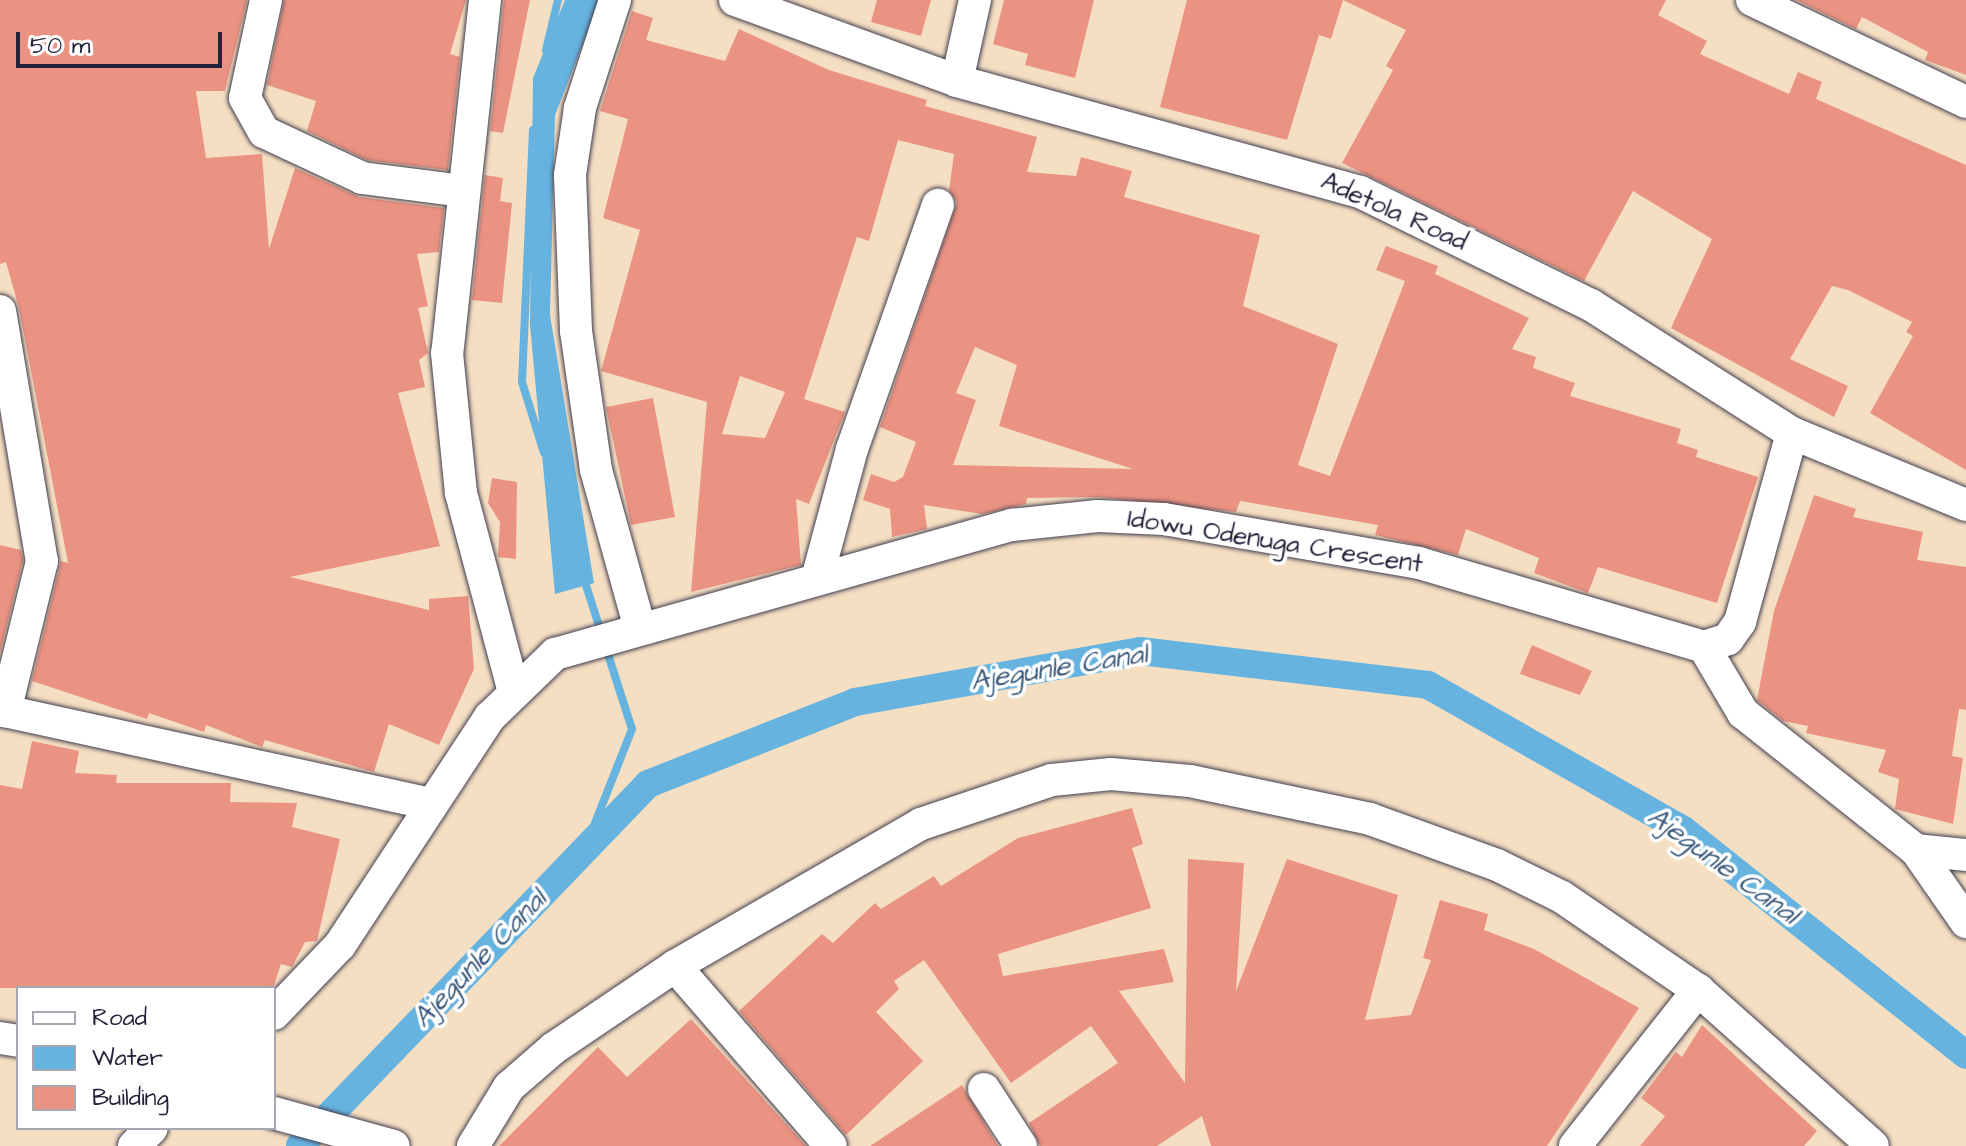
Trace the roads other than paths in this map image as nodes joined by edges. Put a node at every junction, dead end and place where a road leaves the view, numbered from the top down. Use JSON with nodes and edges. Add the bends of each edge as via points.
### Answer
{"nodes":[{"id":1,"x":266,"y":0,"type":"edge"},
{"id":2,"x":485,"y":0,"type":"edge"},
{"id":3,"x":615,"y":0,"type":"edge"},
{"id":4,"x":735,"y":0,"type":"edge"},
{"id":5,"x":975,"y":0,"type":"edge"},
{"id":6,"x":1752,"y":0,"type":"edge"},
{"id":7,"x":957,"y":81,"type":"junction"},
{"id":8,"x":1966,"y":102,"type":"edge"},
{"id":9,"x":464,"y":191,"type":"junction"},
{"id":10,"x":938,"y":205,"type":"dead end"},
{"id":11,"x":0,"y":311,"type":"edge"},
{"id":12,"x":1792,"y":433,"type":"junction"},
{"id":13,"x":1966,"y":505,"type":"edge"},
{"id":14,"x":818,"y":575,"type":"junction"},
{"id":15,"x":624,"y":630,"type":"junction"},
{"id":16,"x":1704,"y":647,"type":"junction"},
{"id":17,"x":513,"y":688,"type":"junction"},
{"id":18,"x":3,"y":711,"type":"edge"},
{"id":19,"x":432,"y":804,"type":"junction"},
{"id":20,"x":1916,"y":850,"type":"junction"},
{"id":21,"x":1966,"y":855,"type":"edge"},
{"id":22,"x":1966,"y":922,"type":"edge"},
{"id":23,"x":675,"y":966,"type":"junction"},
{"id":24,"x":1698,"y":990,"type":"junction"},
{"id":25,"x":276,"y":1012,"type":"edge"},
{"id":26,"x":984,"y":1089,"type":"dead end"},
{"id":27,"x":276,"y":1114,"type":"edge"},
{"id":28,"x":150,"y":1130,"type":"edge"},
{"id":29,"x":134,"y":1146,"type":"edge"},
{"id":30,"x":394,"y":1146,"type":"edge"},
{"id":31,"x":473,"y":1146,"type":"edge"},
{"id":32,"x":831,"y":1146,"type":"edge"},
{"id":33,"x":1021,"y":1146,"type":"edge"},
{"id":34,"x":1575,"y":1146,"type":"edge"},
{"id":35,"x":1873,"y":1146,"type":"edge"}],
"edges":[{"from":1,"to":9,"type":"street","via":[[245,98],[264,132],[362,178]]},
{"from":2,"to":9,"type":"street"},
{"from":3,"to":15,"type":"street","via":[[580,108],[570,175],[576,331]]},
{"from":4,"to":7,"type":"street","name":"Adetola Road"},
{"from":5,"to":7,"type":"street"},
{"from":6,"to":8,"type":"street"},
{"from":7,"to":12,"type":"street","name":"Adetola Road","via":[[1360,192],[1591,305]]},
{"from":9,"to":17,"type":"street","via":[[447,353],[454,447]]},
{"from":10,"to":14,"type":"street","via":[[875,378]]},
{"from":11,"to":18,"type":"street","via":[[42,561]]},
{"from":12,"to":13,"type":"street","name":"Adetola Road"},
{"from":12,"to":16,"type":"street","via":[[1740,622],[1728,639]]},
{"from":14,"to":15,"type":"street","name":"Idowu Odenuga Crescent"},
{"from":14,"to":16,"type":"street","name":"Idowu Odenuga Crescent","via":[[1012,525],[1164,519],[1480,577]]},
{"from":15,"to":17,"type":"street","name":"Idowu Odenuga Crescent","via":[[555,654]]},
{"from":16,"to":20,"type":"street","via":[[1743,713]]},
{"from":17,"to":19,"type":"street","name":"Idowu Odenuga Crescent"},
{"from":18,"to":19,"type":"street"},
{"from":19,"to":25,"type":"street","name":"Idowu Odenuga Crescent","via":[[340,945]]},
{"from":20,"to":21,"type":"street"},
{"from":20,"to":22,"type":"street"},
{"from":23,"to":24,"type":"street","via":[[921,824],[1052,780],[1111,774],[1190,781],[1370,819],[1435,841],[1562,897]]},
{"from":23,"to":31,"type":"street","via":[[599,1013],[531,1067],[509,1087]]},
{"from":23,"to":32,"type":"street"},
{"from":24,"to":34,"type":"street"},
{"from":24,"to":35,"type":"street"},
{"from":26,"to":33,"type":"street"},
{"from":27,"to":30,"type":"street"},
{"from":28,"to":29,"type":"street"}]}
